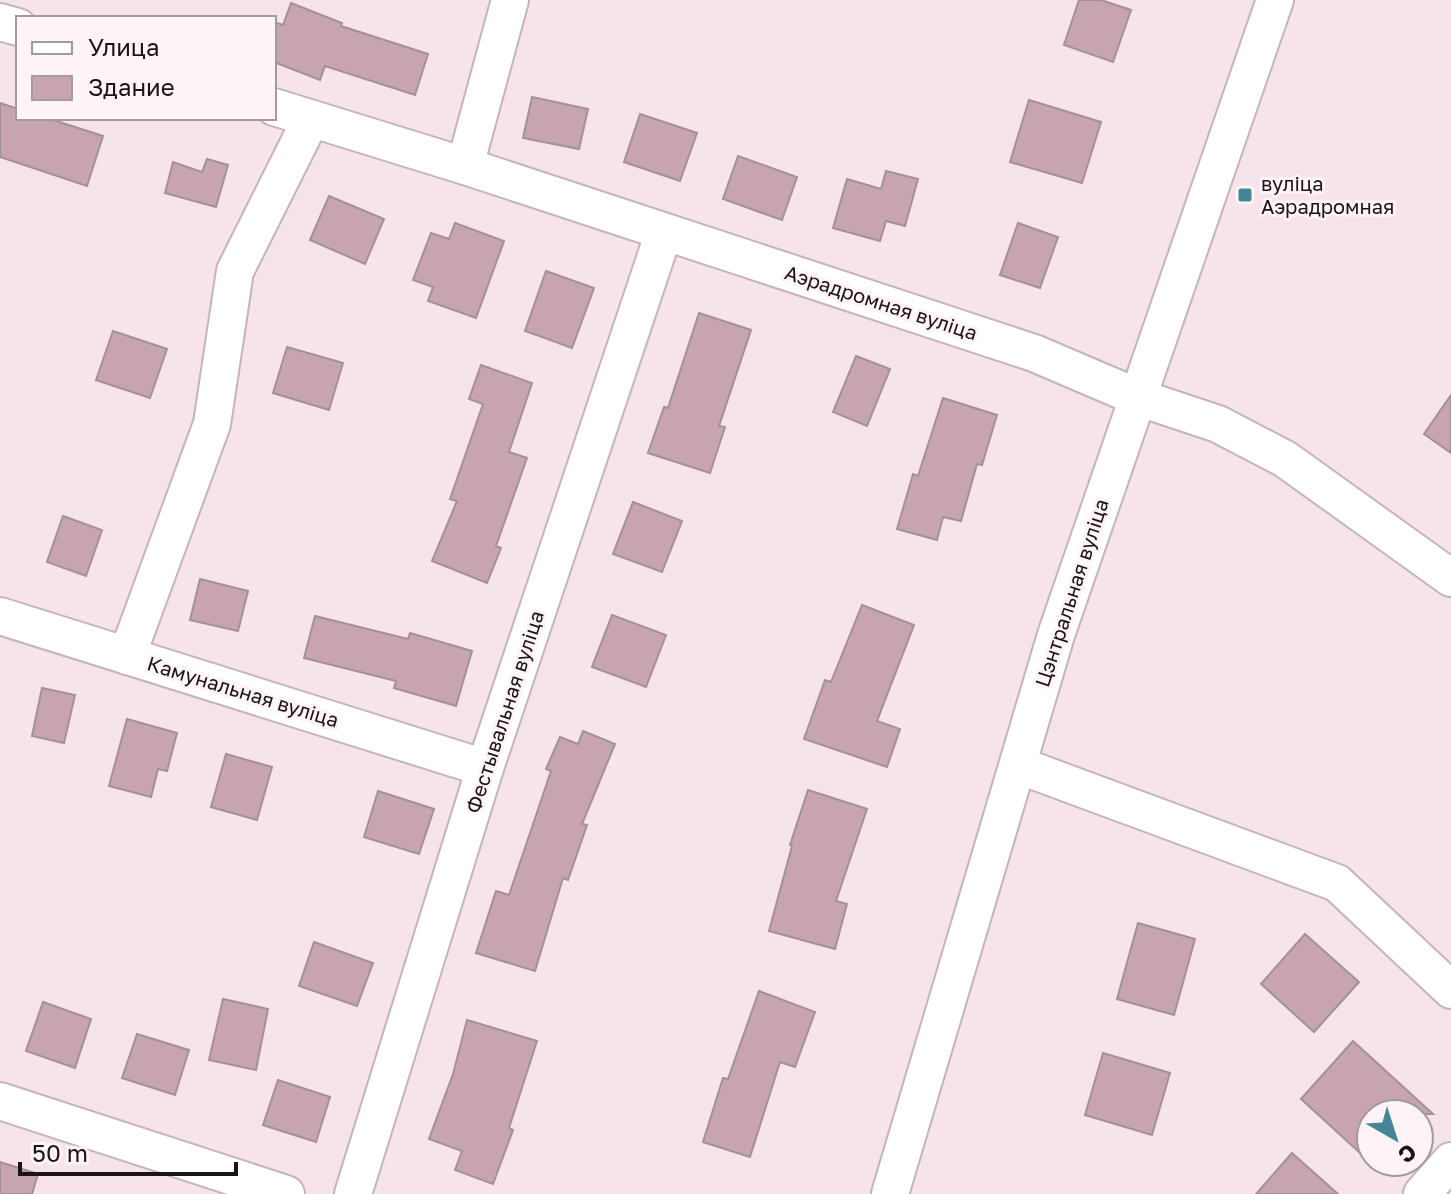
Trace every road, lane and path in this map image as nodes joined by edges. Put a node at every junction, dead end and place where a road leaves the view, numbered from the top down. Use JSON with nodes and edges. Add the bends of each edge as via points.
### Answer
{"nodes":[{"id":1,"x":510,"y":0,"type":"edge"},
{"id":2,"x":1275,"y":0,"type":"edge"},
{"id":3,"x":276,"y":108,"type":"edge"},
{"id":4,"x":311,"y":119,"type":"junction"},
{"id":5,"x":465,"y":166,"type":"junction"},
{"id":6,"x":664,"y":232,"type":"junction"},
{"id":7,"x":1137,"y":397,"type":"junction"},
{"id":8,"x":1451,"y":578,"type":"edge"},
{"id":9,"x":0,"y":616,"type":"edge"},
{"id":10,"x":127,"y":656,"type":"junction"},
{"id":11,"x":1018,"y":765,"type":"junction"},
{"id":12,"x":485,"y":768,"type":"junction"},
{"id":13,"x":1451,"y":990,"type":"edge"},
{"id":14,"x":0,"y":1101,"type":"edge"},
{"id":15,"x":1451,"y":1161,"type":"edge"},
{"id":16,"x":286,"y":1194,"type":"edge"},
{"id":17,"x":353,"y":1194,"type":"edge"},
{"id":18,"x":890,"y":1194,"type":"edge"},
{"id":19,"x":1422,"y":1194,"type":"edge"}],
"edges":[{"from":1,"to":5,"type":"street"},
{"from":2,"to":7,"type":"street","name":"Цэнтральная вуліца"},
{"from":3,"to":4,"type":"street","name":"Аэрадромная вуліца"},
{"from":4,"to":5,"type":"street","name":"Аэрадромная вуліца"},
{"from":4,"to":10,"type":"street","via":[[235,271],[212,424]]},
{"from":5,"to":6,"type":"street","name":"Аэрадромная вуліца"},
{"from":6,"to":7,"type":"street","name":"Аэрадромная вуліца","via":[[1034,353]]},
{"from":6,"to":12,"type":"street","name":"Фестывальная вуліца"},
{"from":7,"to":8,"type":"street","name":"Аэрадромная вуліца","via":[[1218,424],[1285,459]]},
{"from":7,"to":11,"type":"street","name":"Цэнтральная вуліца"},
{"from":9,"to":10,"type":"street","name":"Камунальная вуліца"},
{"from":10,"to":12,"type":"street","name":"Камунальная вуліца"},
{"from":11,"to":13,"type":"street","via":[[1337,883]]},
{"from":11,"to":18,"type":"street","name":"Цэнтральная вуліца"},
{"from":12,"to":17,"type":"street","name":"Фестывальная вуліца"},
{"from":14,"to":16,"type":"street"},
{"from":15,"to":19,"type":"street"}]}
